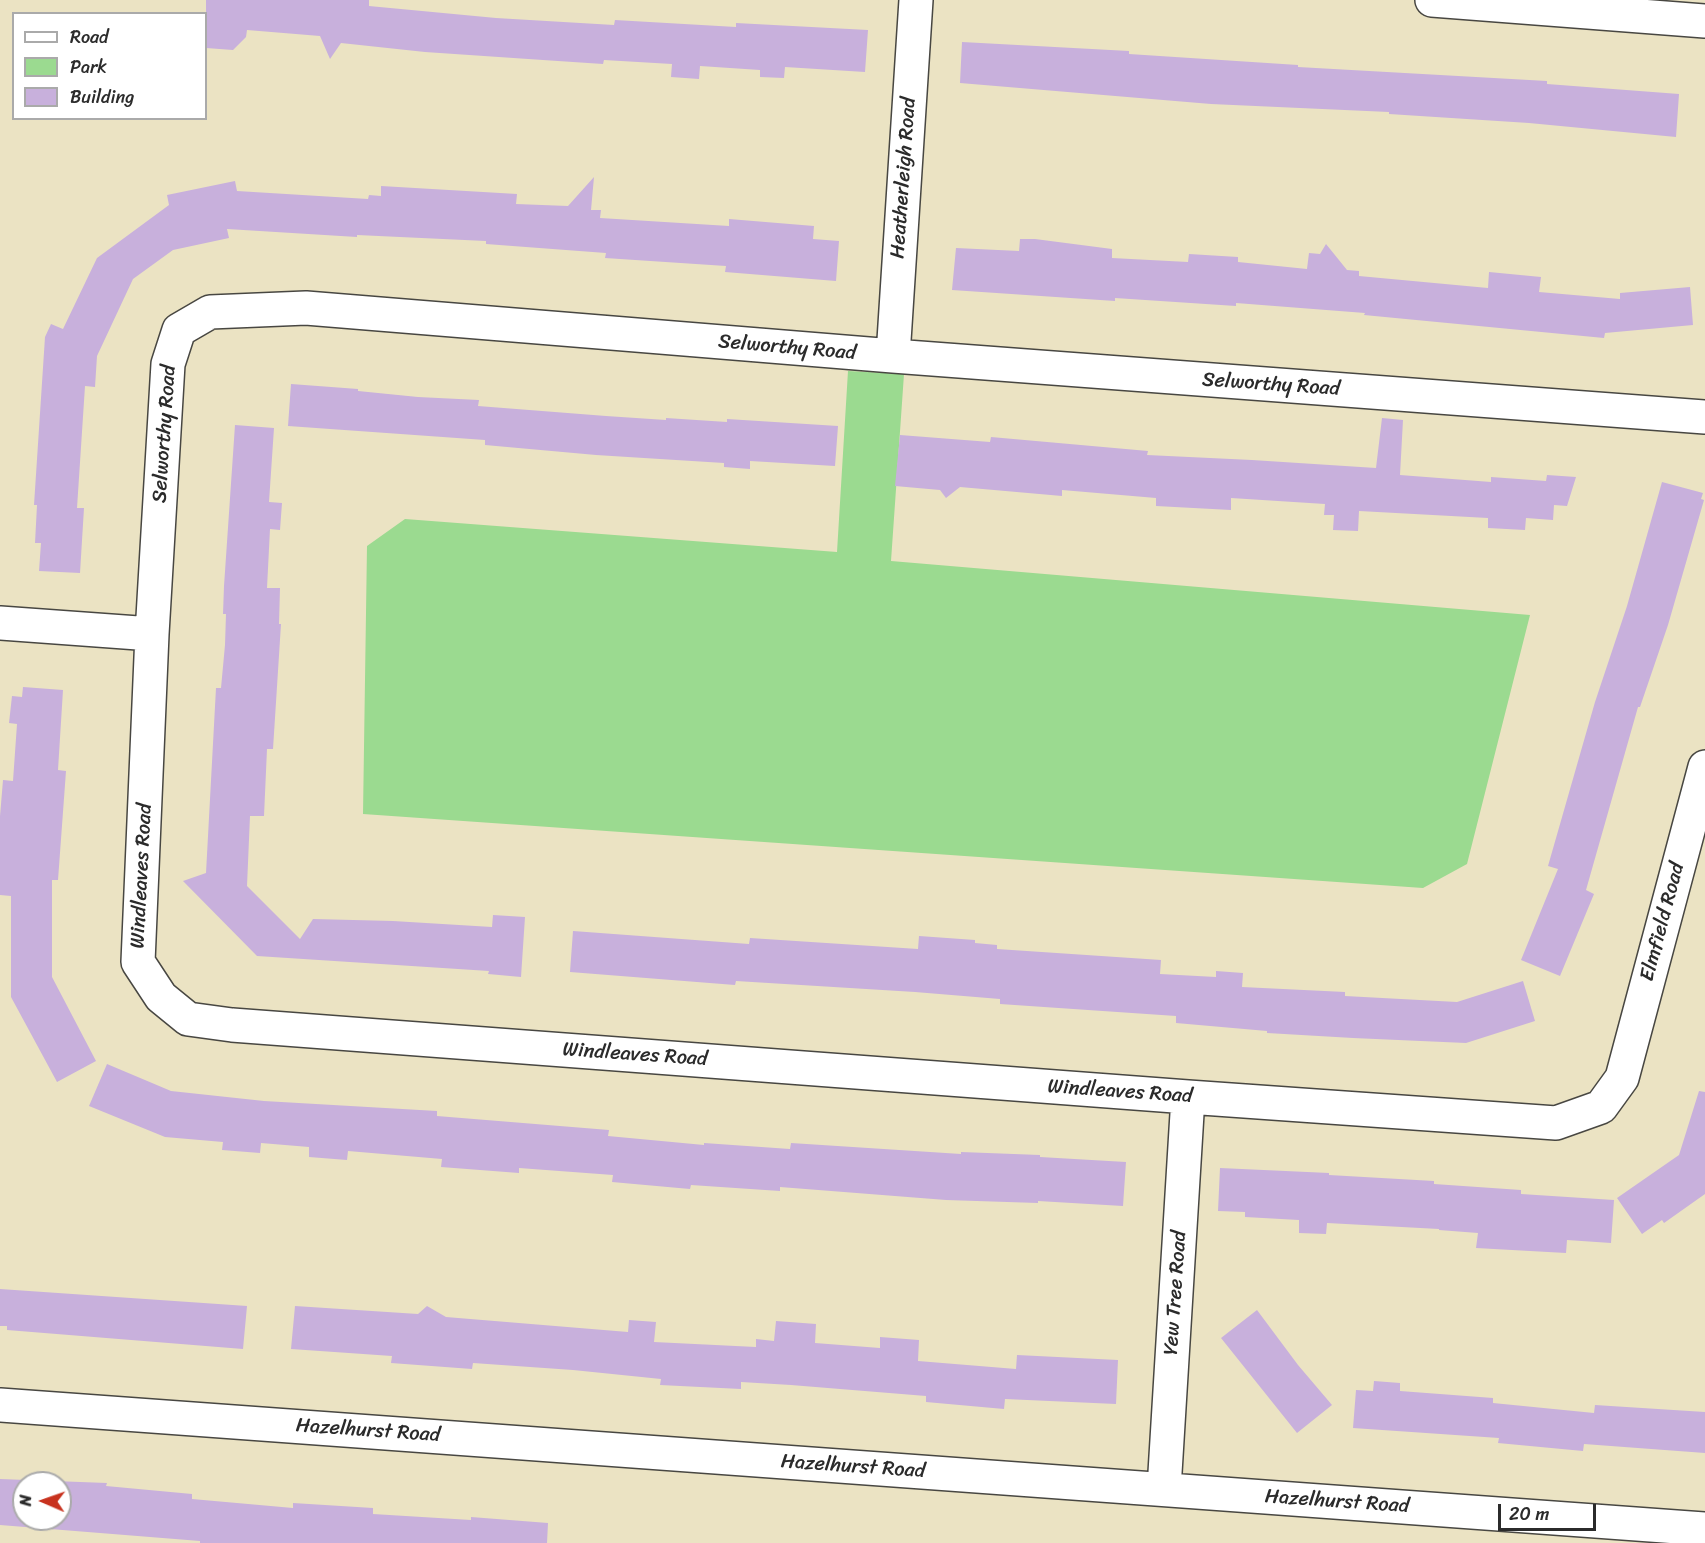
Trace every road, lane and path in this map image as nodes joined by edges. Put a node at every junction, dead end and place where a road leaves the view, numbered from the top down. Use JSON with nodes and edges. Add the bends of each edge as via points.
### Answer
{"nodes":[{"id":1,"x":916,"y":0,"type":"edge"},
{"id":2,"x":1432,"y":0,"type":"edge"},
{"id":3,"x":1705,"y":21,"type":"edge"},
{"id":4,"x":893,"y":356,"type":"junction"},
{"id":5,"x":1705,"y":417,"type":"edge"},
{"id":6,"x":0,"y":623,"type":"edge"},
{"id":7,"x":152,"y":634,"type":"junction"},
{"id":8,"x":1705,"y":767,"type":"edge"},
{"id":9,"x":1622,"y":1078,"type":"joint"},
{"id":10,"x":1188,"y":1097,"type":"junction"},
{"id":11,"x":0,"y":1405,"type":"edge"},
{"id":12,"x":1164,"y":1490,"type":"junction"},
{"id":13,"x":1705,"y":1529,"type":"edge"}],
"edges":[{"from":1,"to":4,"type":"street","name":"Heatherleigh Road"},
{"from":2,"to":3,"type":"street"},
{"from":4,"to":5,"type":"street","name":"Selworthy Road"},
{"from":4,"to":7,"type":"street","name":"Selworthy Road","via":[[306,308],[210,312],[179,330],[168,364]]},
{"from":6,"to":7,"type":"street"},
{"from":7,"to":10,"type":"street","name":"Windleaves Road","via":[[138,962],[161,997],[188,1019]]},
{"from":8,"to":9,"type":"street","name":"Elmfield Road"},
{"from":9,"to":10,"type":"street","name":"Windleaves Road","via":[[1600,1107],[1556,1123]]},
{"from":10,"to":12,"type":"street","name":"Yew Tree Road"},
{"from":11,"to":12,"type":"street","name":"Hazelhurst Road"},
{"from":12,"to":13,"type":"street","name":"Hazelhurst Road"}]}
